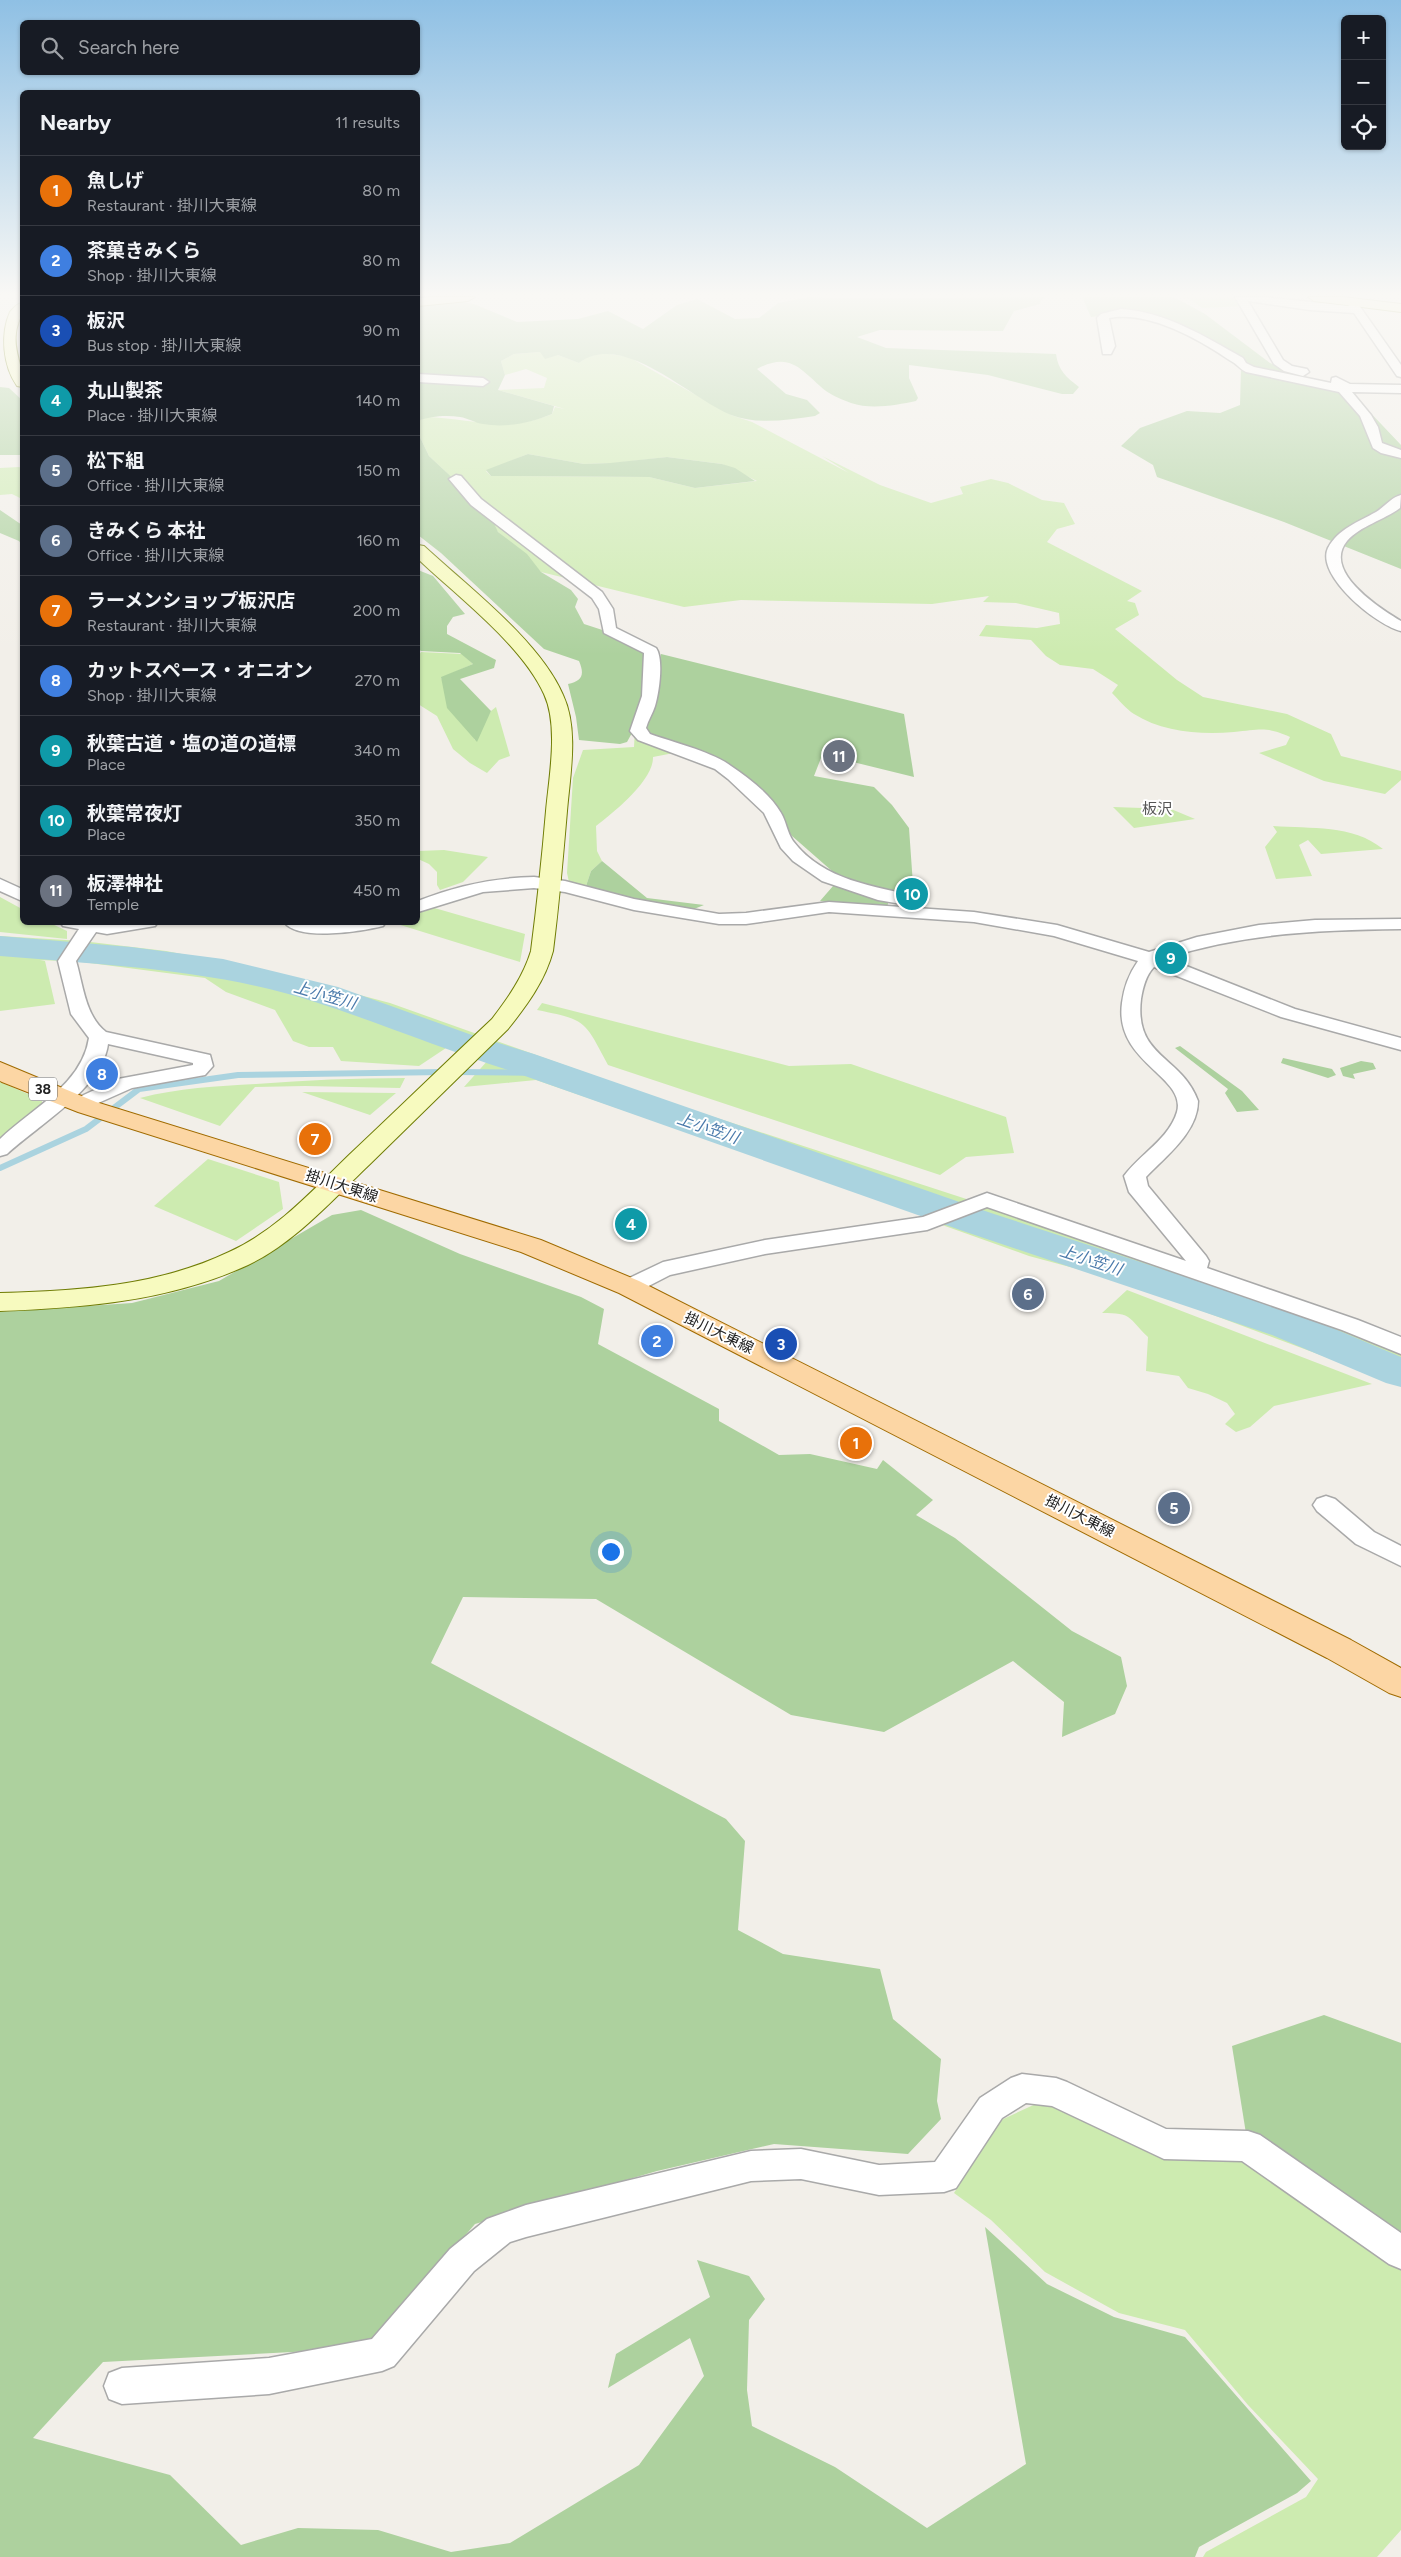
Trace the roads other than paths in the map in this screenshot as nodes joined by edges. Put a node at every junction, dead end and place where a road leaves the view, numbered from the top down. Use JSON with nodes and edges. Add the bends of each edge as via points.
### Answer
{"nodes":[{"id":1,"x":1366,"y":416,"type":"edge"},
{"id":2,"x":1401,"y":454,"type":"edge"},
{"id":3,"x":456,"y":479,"type":"dead end"},
{"id":4,"x":1401,"y":499,"type":"edge"},
{"id":5,"x":420,"y":552,"type":"edge"},
{"id":6,"x":1401,"y":627,"type":"edge"},
{"id":7,"x":0,"y":884,"type":"edge"},
{"id":8,"x":550,"y":884,"type":"junction"},
{"id":9,"x":20,"y":895,"type":"edge"},
{"id":10,"x":420,"y":906,"type":"edge"},
{"id":11,"x":989,"y":919,"type":"junction"},
{"id":12,"x":1401,"y":924,"type":"edge"},
{"id":13,"x":73,"y":925,"type":"edge"},
{"id":14,"x":136,"y":925,"type":"edge"},
{"id":15,"x":302,"y":925,"type":"edge"},
{"id":16,"x":362,"y":925,"type":"edge"},
{"id":17,"x":86,"y":934,"type":"junction"},
{"id":18,"x":1151,"y":959,"type":"junction"},
{"id":19,"x":99,"y":1036,"type":"junction"},
{"id":20,"x":1401,"y":1044,"type":"edge"},
{"id":21,"x":0,"y":1069,"type":"edge"},
{"id":22,"x":76,"y":1103,"type":"junction"},
{"id":23,"x":0,"y":1150,"type":"edge"},
{"id":24,"x":335,"y":1183,"type":"junction"},
{"id":25,"x":1194,"y":1272,"type":"junction"},
{"id":26,"x":629,"y":1287,"type":"junction"},
{"id":27,"x":0,"y":1302,"type":"edge"},
{"id":28,"x":1401,"y":1346,"type":"edge"},
{"id":29,"x":1326,"y":1505,"type":"dead end"},
{"id":30,"x":1401,"y":1557,"type":"edge"},
{"id":31,"x":1401,"y":1684,"type":"edge"},
{"id":32,"x":1401,"y":2253,"type":"edge"},
{"id":33,"x":122,"y":2386,"type":"dead end"}],
"edges":[{"from":1,"to":2,"type":"street","via":[[1377,445]]},
{"from":3,"to":11,"type":"street","via":[[476,502],[597,595],[606,609],[609,630],[651,651],[649,700],[638,722],[638,731],[644,737],[732,773],[772,812],[786,843],[834,882],[876,894],[984,911]]},
{"from":4,"to":6,"type":"street","via":[[1393,508],[1343,537],[1334,554],[1337,570],[1353,593]]},
{"from":5,"to":8,"type":"street","via":[[516,641],[535,663],[554,695],[560,717],[561,758]]},
{"from":7,"to":9,"type":"street"},
{"from":8,"to":10,"type":"street","via":[[473,888]]},
{"from":8,"to":11,"type":"street","via":[[635,904],[722,919],[806,908]]},
{"from":8,"to":24,"type":"street","via":[[542,951],[522,997],[500,1024]]},
{"from":11,"to":18,"type":"street","via":[[1057,931]]},
{"from":12,"to":18,"type":"street","via":[[1326,924],[1260,929],[1193,944]]},
{"from":13,"to":17,"type":"street"},
{"from":14,"to":17,"type":"street"},
{"from":15,"to":16,"type":"street","via":[[315,929]]},
{"from":17,"to":19,"type":"street","via":[[67,961],[81,1014]]},
{"from":18,"to":20,"type":"street","via":[[1288,1013]]},
{"from":18,"to":25,"type":"street","via":[[1138,975],[1132,997],[1135,1038],[1178,1081],[1188,1102],[1182,1125],[1135,1176],[1137,1187],[1198,1261]]},
{"from":19,"to":22,"type":"street","via":[[100,1048],[74,1087]]},
{"from":19,"to":22,"type":"street","via":[[202,1059],[203,1066],[198,1071],[126,1083]]},
{"from":21,"to":22,"type":"main road","name":"掛川大東線","number":"38"},
{"from":22,"to":23,"type":"street"},
{"from":22,"to":24,"type":"main road","name":"掛川大東線","number":"38"},
{"from":24,"to":26,"type":"main road","name":"掛川大東線","number":"38","via":[[531,1246]]},
{"from":24,"to":27,"type":"street","via":[[269,1241],[226,1264],[189,1278],[114,1293]]},
{"from":25,"to":26,"type":"street","via":[[987,1200],[927,1223],[765,1247],[663,1269]]},
{"from":25,"to":28,"type":"street","via":[[1350,1325]]},
{"from":26,"to":31,"type":"main road","name":"掛川大東線","number":"38","via":[[1330,1644]]},
{"from":29,"to":30,"type":"street","via":[[1365,1538]]},
{"from":32,"to":33,"type":"street","via":[[1248,2146],[1164,2144],[1056,2092],[1022,2088],[991,2108],[944,2177],[879,2180],[801,2164],[751,2166],[526,2221],[499,2230],[462,2260],[382,2354],[269,2376]]}]}
